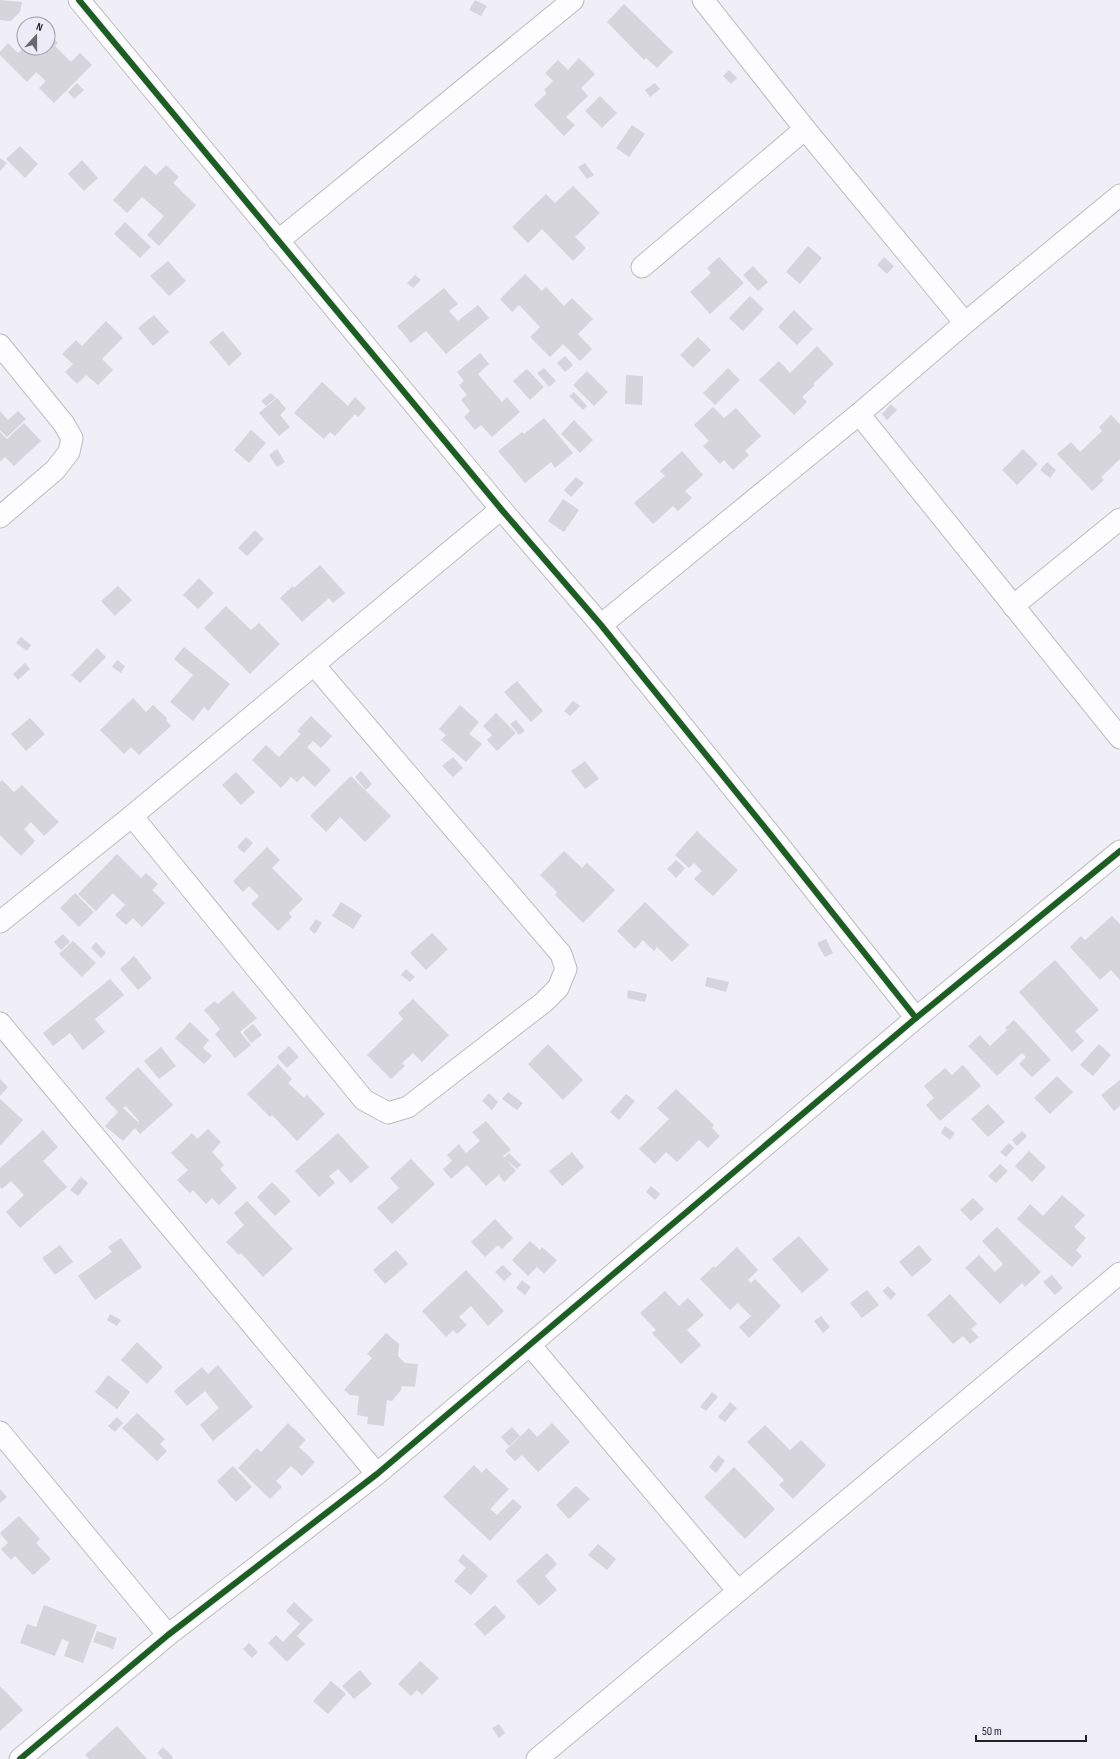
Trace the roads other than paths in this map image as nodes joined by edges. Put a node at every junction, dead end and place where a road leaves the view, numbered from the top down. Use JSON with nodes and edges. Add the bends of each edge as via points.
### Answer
{"nodes":[{"id":1,"x":79,"y":0,"type":"edge"},
{"id":2,"x":573,"y":0,"type":"edge"},
{"id":3,"x":703,"y":0,"type":"edge"},
{"id":4,"x":805,"y":129,"type":"junction"},
{"id":5,"x":1120,"y":195,"type":"edge"},
{"id":6,"x":278,"y":241,"type":"junction"},
{"id":7,"x":642,"y":267,"type":"dead end"},
{"id":8,"x":965,"y":323,"type":"junction"},
{"id":9,"x":0,"y":345,"type":"edge"},
{"id":10,"x":859,"y":414,"type":"junction"},
{"id":11,"x":501,"y":509,"type":"junction"},
{"id":12,"x":0,"y":516,"type":"edge"},
{"id":13,"x":1120,"y":519,"type":"edge"},
{"id":14,"x":1013,"y":606,"type":"junction"},
{"id":15,"x":601,"y":625,"type":"junction"},
{"id":16,"x":314,"y":665,"type":"junction"},
{"id":17,"x":1120,"y":738,"type":"edge"},
{"id":18,"x":132,"y":816,"type":"junction"},
{"id":19,"x":1120,"y":851,"type":"edge"},
{"id":20,"x":0,"y":922,"type":"edge"},
{"id":21,"x":916,"y":1018,"type":"junction"},
{"id":22,"x":0,"y":1023,"type":"edge"},
{"id":23,"x":1120,"y":1273,"type":"edge"},
{"id":24,"x":530,"y":1345,"type":"junction"},
{"id":25,"x":0,"y":1432,"type":"edge"},
{"id":26,"x":377,"y":1474,"type":"junction"},
{"id":27,"x":738,"y":1591,"type":"junction"},
{"id":28,"x":168,"y":1635,"type":"junction"},
{"id":29,"x":20,"y":1759,"type":"edge"},
{"id":30,"x":537,"y":1759,"type":"edge"}],
"edges":[{"from":1,"to":6,"type":"street"},
{"from":2,"to":6,"type":"street"},
{"from":3,"to":4,"type":"street"},
{"from":4,"to":7,"type":"street"},
{"from":4,"to":8,"type":"street"},
{"from":5,"to":8,"type":"street"},
{"from":6,"to":11,"type":"street"},
{"from":8,"to":10,"type":"street"},
{"from":9,"to":12,"type":"street","via":[[64,424],[72,438],[69,452],[56,470]]},
{"from":10,"to":14,"type":"street"},
{"from":10,"to":15,"type":"street"},
{"from":11,"to":15,"type":"street"},
{"from":11,"to":16,"type":"street"},
{"from":13,"to":14,"type":"street"},
{"from":14,"to":17,"type":"street"},
{"from":15,"to":21,"type":"street"},
{"from":16,"to":18,"type":"street"},
{"from":16,"to":18,"type":"street","via":[[561,954],[566,969],[558,988],[544,1002],[408,1107],[388,1113],[364,1100]]},
{"from":18,"to":20,"type":"street"},
{"from":19,"to":21,"type":"street"},
{"from":21,"to":24,"type":"street"},
{"from":22,"to":26,"type":"street"},
{"from":23,"to":27,"type":"street"},
{"from":24,"to":26,"type":"street"},
{"from":24,"to":27,"type":"street"},
{"from":25,"to":28,"type":"street"},
{"from":26,"to":28,"type":"street"},
{"from":27,"to":30,"type":"street"},
{"from":28,"to":29,"type":"street"}]}
